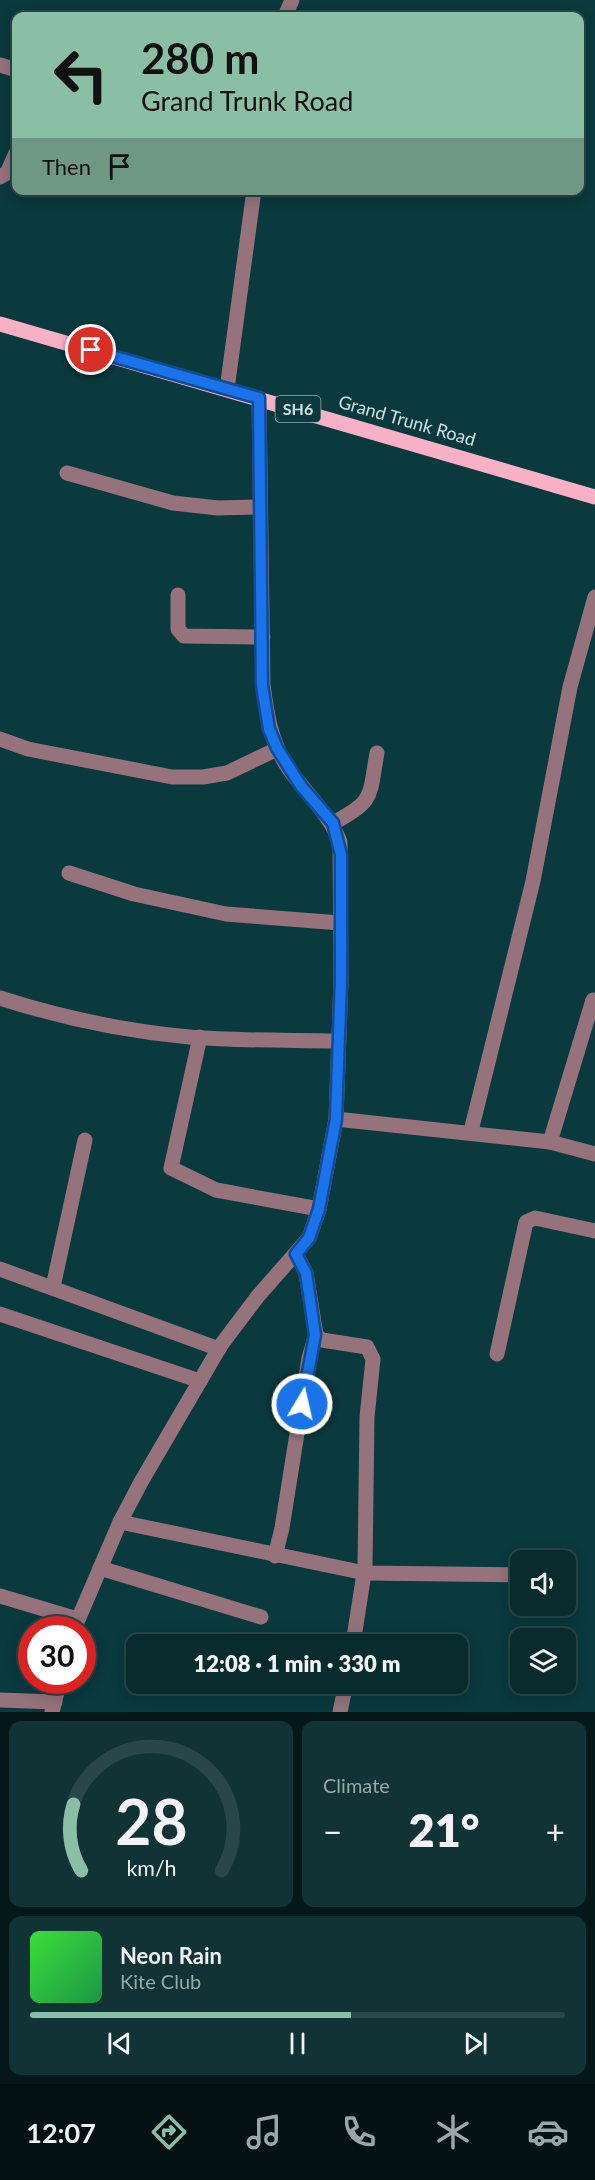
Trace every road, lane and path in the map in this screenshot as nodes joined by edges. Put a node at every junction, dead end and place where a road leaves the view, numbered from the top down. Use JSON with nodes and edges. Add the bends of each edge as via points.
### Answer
{"nodes":[{"id":1,"x":12,"y":162,"type":"edge"},
{"id":2,"x":0,"y":177,"type":"edge"},
{"id":3,"x":253,"y":195,"type":"edge"},
{"id":4,"x":0,"y":324,"type":"edge"},
{"id":5,"x":227,"y":389,"type":"junction"},
{"id":6,"x":259,"y":398,"type":"junction"},
{"id":7,"x":67,"y":473,"type":"dead end"},
{"id":8,"x":595,"y":496,"type":"edge"},
{"id":9,"x":259,"y":507,"type":"junction"},
{"id":10,"x":178,"y":596,"type":"dead end"},
{"id":11,"x":595,"y":597,"type":"edge"},
{"id":12,"x":262,"y":637,"type":"junction"},
{"id":13,"x":0,"y":739,"type":"edge"},
{"id":14,"x":277,"y":748,"type":"junction"},
{"id":15,"x":377,"y":753,"type":"dead end"},
{"id":16,"x":333,"y":823,"type":"junction"},
{"id":17,"x":69,"y":873,"type":"dead end"},
{"id":18,"x":340,"y":923,"type":"junction"},
{"id":19,"x":0,"y":999,"type":"edge"},
{"id":20,"x":593,"y":1000,"type":"dead end"},
{"id":21,"x":200,"y":1037,"type":"junction"},
{"id":22,"x":337,"y":1041,"type":"junction"},
{"id":23,"x":336,"y":1119,"type":"junction"},
{"id":24,"x":471,"y":1131,"type":"junction"},
{"id":25,"x":85,"y":1140,"type":"dead end"},
{"id":26,"x":550,"y":1142,"type":"junction"},
{"id":27,"x":595,"y":1154,"type":"edge"},
{"id":28,"x":319,"y":1209,"type":"junction"},
{"id":29,"x":595,"y":1231,"type":"edge"},
{"id":30,"x":296,"y":1254,"type":"junction"},
{"id":31,"x":0,"y":1269,"type":"edge"},
{"id":32,"x":53,"y":1287,"type":"junction"},
{"id":33,"x":0,"y":1314,"type":"edge"},
{"id":34,"x":315,"y":1335,"type":"junction"},
{"id":35,"x":219,"y":1348,"type":"junction"},
{"id":36,"x":498,"y":1354,"type":"dead end"},
{"id":37,"x":200,"y":1381,"type":"junction"},
{"id":38,"x":120,"y":1522,"type":"junction"},
{"id":39,"x":275,"y":1556,"type":"junction"},
{"id":40,"x":100,"y":1568,"type":"junction"},
{"id":41,"x":365,"y":1573,"type":"junction"},
{"id":42,"x":510,"y":1575,"type":"edge"},
{"id":43,"x":0,"y":1596,"type":"edge"},
{"id":44,"x":54,"y":1616,"type":"edge"},
{"id":45,"x":79,"y":1616,"type":"edge"},
{"id":46,"x":261,"y":1617,"type":"dead end"},
{"id":47,"x":355,"y":1634,"type":"edge"},
{"id":48,"x":344,"y":1694,"type":"edge"},
{"id":49,"x":0,"y":1700,"type":"edge"},
{"id":50,"x":53,"y":1707,"type":"edge"},
{"id":51,"x":340,"y":1712,"type":"edge"}],
"edges":[{"from":1,"to":2,"type":"street"},
{"from":3,"to":5,"type":"street"},
{"from":4,"to":5,"type":"main road","name":"Grand Trunk Road","number":"SH6"},
{"from":5,"to":6,"type":"main road","name":"Grand Trunk Road","number":"SH6"},
{"from":6,"to":8,"type":"main road","name":"Grand Trunk Road","number":"SH6"},
{"from":6,"to":9,"type":"street"},
{"from":7,"to":9,"type":"street","via":[[173,503]]},
{"from":9,"to":12,"type":"street"},
{"from":10,"to":12,"type":"street","via":[[178,628],[184,636]]},
{"from":11,"to":24,"type":"street","via":[[570,687],[533,881]]},
{"from":12,"to":14,"type":"street","via":[[262,685],[269,729]]},
{"from":13,"to":14,"type":"street","via":[[28,749],[172,777],[227,773]]},
{"from":14,"to":16,"type":"street","via":[[301,786]]},
{"from":15,"to":16,"type":"street","via":[[364,804]]},
{"from":16,"to":18,"type":"street","via":[[341,855]]},
{"from":17,"to":18,"type":"street","via":[[134,894],[226,914]]},
{"from":18,"to":22,"type":"street"},
{"from":19,"to":21,"type":"street","via":[[58,1017]]},
{"from":20,"to":26,"type":"street"},
{"from":21,"to":22,"type":"street"},
{"from":21,"to":28,"type":"street","via":[[171,1168],[216,1190]]},
{"from":22,"to":23,"type":"street"},
{"from":23,"to":24,"type":"street"},
{"from":23,"to":28,"type":"street"},
{"from":24,"to":26,"type":"street"},
{"from":25,"to":32,"type":"street"},
{"from":26,"to":27,"type":"street"},
{"from":28,"to":30,"type":"street","via":[[309,1238]]},
{"from":29,"to":36,"type":"street","via":[[535,1218],[526,1222]]},
{"from":30,"to":34,"type":"street","via":[[306,1273]]},
{"from":30,"to":35,"type":"street"},
{"from":31,"to":32,"type":"street"},
{"from":32,"to":35,"type":"street"},
{"from":33,"to":37,"type":"street"},
{"from":34,"to":39,"type":"street"},
{"from":34,"to":41,"type":"street","via":[[322,1340],[367,1347],[373,1359],[367,1400]]},
{"from":35,"to":37,"type":"street"},
{"from":37,"to":38,"type":"street"},
{"from":38,"to":39,"type":"street"},
{"from":38,"to":40,"type":"street"},
{"from":39,"to":41,"type":"street"},
{"from":40,"to":45,"type":"street"},
{"from":40,"to":46,"type":"street"},
{"from":41,"to":42,"type":"street"},
{"from":41,"to":47,"type":"street"},
{"from":43,"to":44,"type":"street"},
{"from":48,"to":51,"type":"street"},
{"from":49,"to":50,"type":"street"}]}
